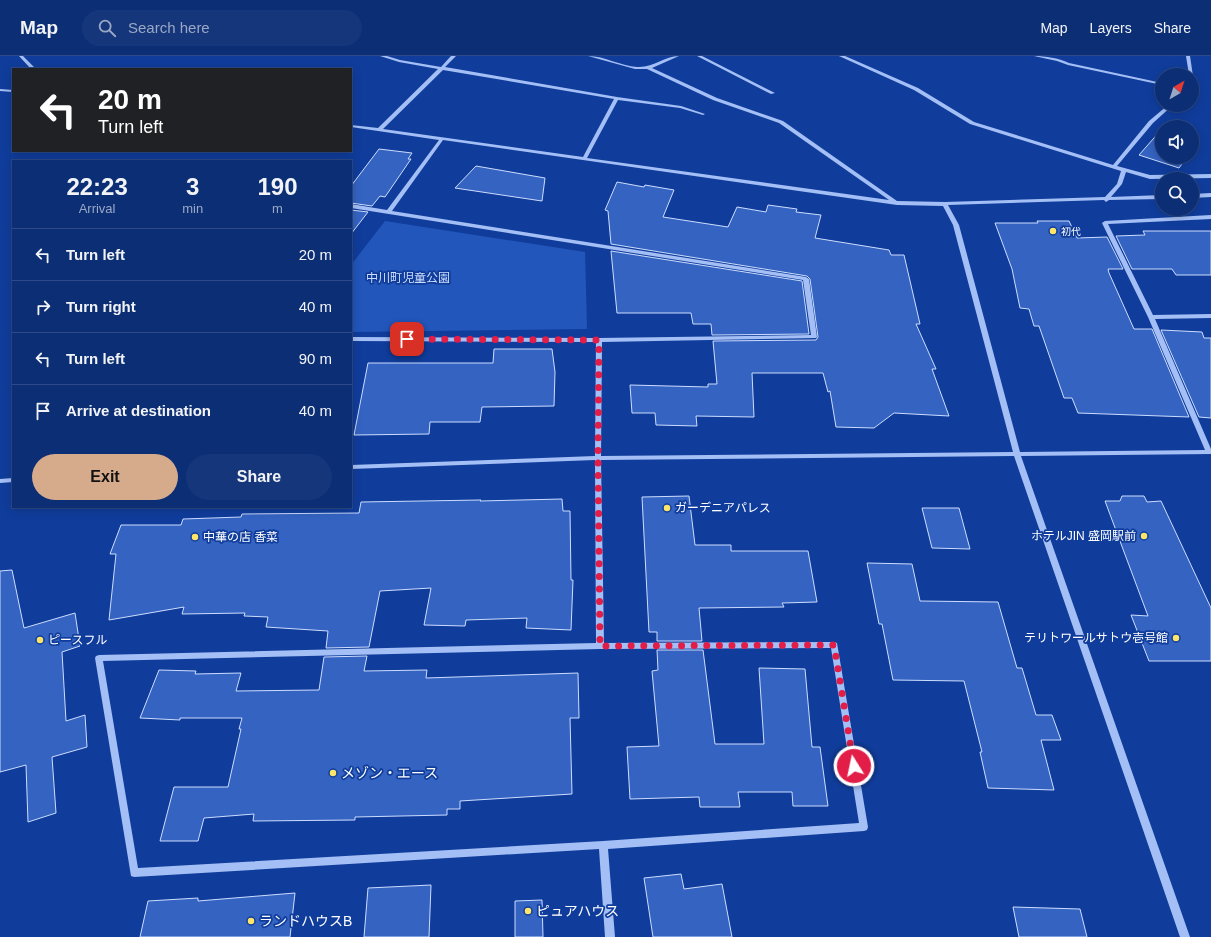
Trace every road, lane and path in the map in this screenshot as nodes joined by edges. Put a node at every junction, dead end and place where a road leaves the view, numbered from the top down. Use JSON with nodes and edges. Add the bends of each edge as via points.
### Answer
{"nodes":[{"id":1,"x":21,"y":56,"type":"edge"},
{"id":2,"x":382,"y":56,"type":"edge"},
{"id":3,"x":454,"y":56,"type":"edge"},
{"id":4,"x":590,"y":56,"type":"edge"},
{"id":5,"x":677,"y":56,"type":"edge"},
{"id":6,"x":699,"y":56,"type":"edge"},
{"id":7,"x":841,"y":56,"type":"edge"},
{"id":8,"x":1036,"y":56,"type":"edge"},
{"id":9,"x":1188,"y":56,"type":"edge"},
{"id":10,"x":33,"y":68,"type":"edge"},
{"id":11,"x":441,"y":68,"type":"junction"},
{"id":12,"x":648,"y":68,"type":"junction"},
{"id":13,"x":1190,"y":68,"type":"edge"},
{"id":14,"x":1155,"y":83,"type":"edge"},
{"id":15,"x":0,"y":90,"type":"edge"},
{"id":16,"x":12,"y":91,"type":"edge"},
{"id":17,"x":773,"y":93,"type":"dead end"},
{"id":18,"x":617,"y":98,"type":"junction"},
{"id":19,"x":1163,"y":112,"type":"edge"},
{"id":20,"x":703,"y":114,"type":"dead end"},
{"id":21,"x":352,"y":126,"type":"edge"},
{"id":22,"x":380,"y":130,"type":"junction"},
{"id":23,"x":442,"y":139,"type":"junction"},
{"id":24,"x":584,"y":159,"type":"junction"},
{"id":25,"x":1114,"y":167,"type":"junction"},
{"id":26,"x":1124,"y":170,"type":"junction"},
{"id":27,"x":1211,"y":176,"type":"edge"},
{"id":28,"x":1211,"y":195,"type":"edge"},
{"id":29,"x":1199,"y":196,"type":"edge"},
{"id":30,"x":1155,"y":197,"type":"edge"},
{"id":31,"x":1106,"y":200,"type":"junction"},
{"id":32,"x":897,"y":203,"type":"junction"},
{"id":33,"x":945,"y":204,"type":"junction"},
{"id":34,"x":352,"y":206,"type":"edge"},
{"id":35,"x":389,"y":211,"type":"junction"},
{"id":36,"x":1211,"y":217,"type":"edge"},
{"id":37,"x":1211,"y":316,"type":"edge"},
{"id":38,"x":1151,"y":317,"type":"junction"},
{"id":39,"x":352,"y":339,"type":"edge"},
{"id":40,"x":599,"y":340,"type":"junction"},
{"id":41,"x":1210,"y":452,"type":"edge"},
{"id":42,"x":1017,"y":454,"type":"junction"},
{"id":43,"x":598,"y":458,"type":"junction"},
{"id":44,"x":352,"y":467,"type":"edge"},
{"id":45,"x":12,"y":480,"type":"edge"},
{"id":46,"x":0,"y":481,"type":"edge"},
{"id":47,"x":600,"y":646,"type":"junction"},
{"id":48,"x":603,"y":845,"type":"junction"},
{"id":49,"x":610,"y":937,"type":"edge"},
{"id":50,"x":1185,"y":937,"type":"edge"}],
"edges":[{"from":1,"to":10,"type":"street"},
{"from":2,"to":11,"type":"street"},
{"from":3,"to":11,"type":"street"},
{"from":4,"to":12,"type":"street","via":[[635,68]]},
{"from":5,"to":12,"type":"street"},
{"from":6,"to":17,"type":"street"},
{"from":7,"to":25,"type":"street","via":[[916,89],[972,123]]},
{"from":8,"to":14,"type":"street"},
{"from":9,"to":13,"type":"street"},
{"from":11,"to":18,"type":"street"},
{"from":11,"to":22,"type":"street"},
{"from":12,"to":32,"type":"street","via":[[714,99],[781,122]]},
{"from":15,"to":16,"type":"street"},
{"from":18,"to":20,"type":"street","via":[[681,107]]},
{"from":18,"to":24,"type":"street"},
{"from":19,"to":25,"type":"street","via":[[1151,122]]},
{"from":21,"to":22,"type":"street"},
{"from":22,"to":23,"type":"street"},
{"from":23,"to":24,"type":"street"},
{"from":23,"to":35,"type":"street"},
{"from":24,"to":32,"type":"street"},
{"from":25,"to":26,"type":"street"},
{"from":26,"to":27,"type":"street","via":[[1150,177]]},
{"from":26,"to":31,"type":"street","via":[[1119,184]]},
{"from":28,"to":29,"type":"street"},
{"from":30,"to":31,"type":"street"},
{"from":31,"to":33,"type":"street"},
{"from":32,"to":33,"type":"street"},
{"from":33,"to":42,"type":"street","via":[[956,225]]},
{"from":34,"to":35,"type":"street"},
{"from":35,"to":40,"type":"street","via":[[806,279],[814,337]]},
{"from":36,"to":38,"type":"street","via":[[1105,223]]},
{"from":37,"to":38,"type":"street"},
{"from":38,"to":41,"type":"street"},
{"from":39,"to":40,"type":"street"},
{"from":40,"to":43,"type":"street"},
{"from":41,"to":42,"type":"street"},
{"from":42,"to":43,"type":"street"},
{"from":42,"to":50,"type":"street"},
{"from":43,"to":44,"type":"street"},
{"from":43,"to":47,"type":"street"},
{"from":45,"to":46,"type":"street"},
{"from":47,"to":48,"type":"street","via":[[834,645],[864,827]]},
{"from":47,"to":48,"type":"street","via":[[99,658],[134,873]]},
{"from":48,"to":49,"type":"street"}]}
